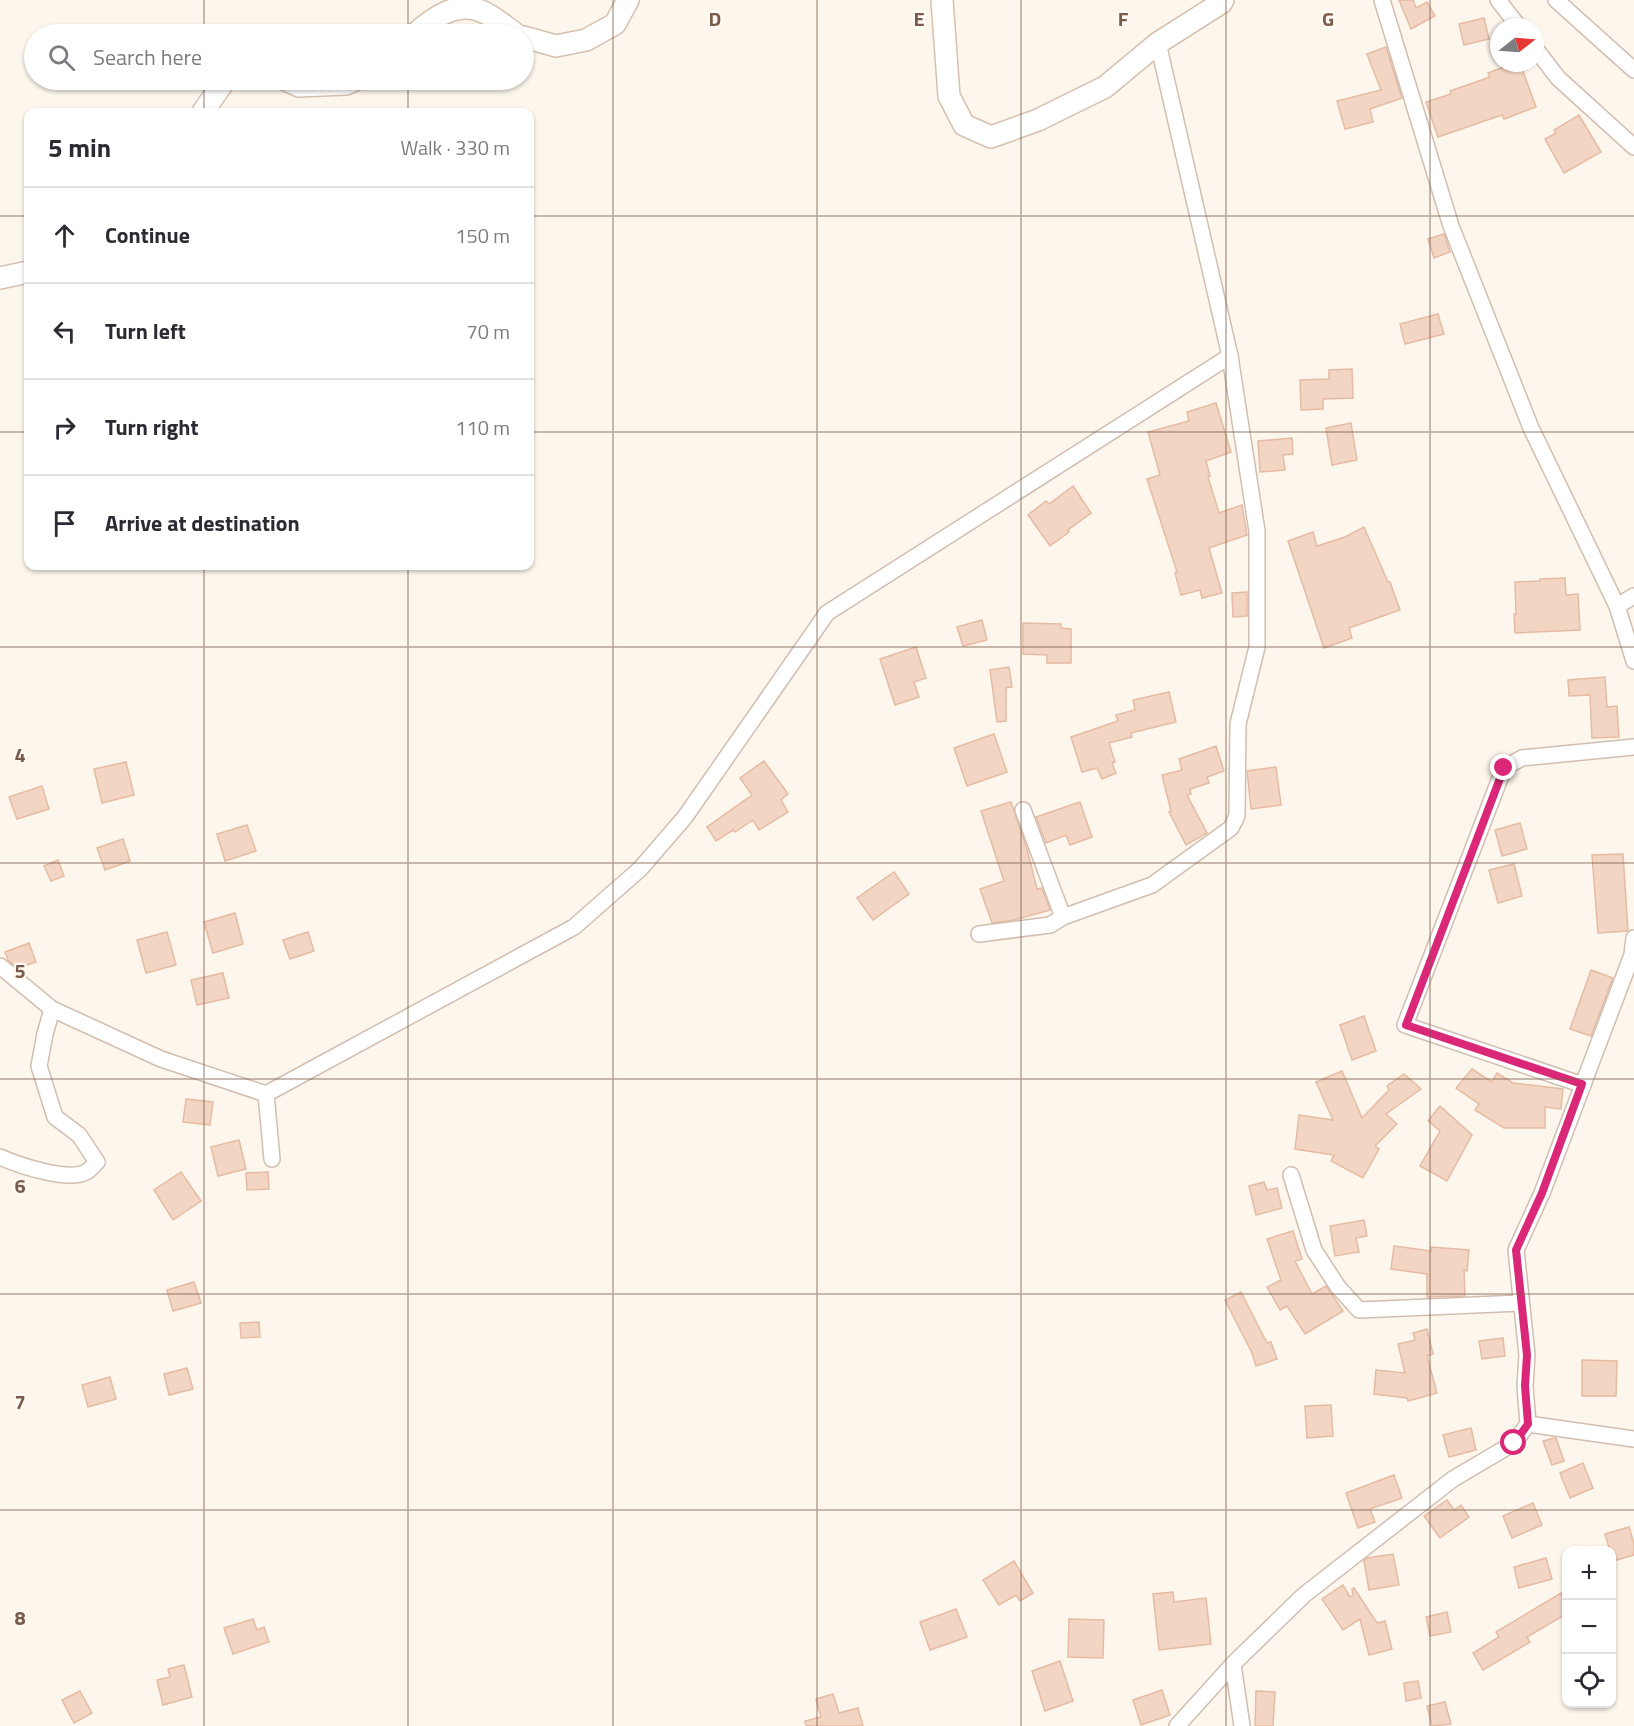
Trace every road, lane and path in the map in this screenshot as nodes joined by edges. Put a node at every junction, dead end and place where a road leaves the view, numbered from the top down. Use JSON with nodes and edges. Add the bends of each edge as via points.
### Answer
{"nodes":[{"id":1,"x":628,"y":0,"type":"edge"},
{"id":2,"x":942,"y":0,"type":"edge"},
{"id":3,"x":1223,"y":0,"type":"edge"},
{"id":4,"x":1382,"y":0,"type":"edge"},
{"id":5,"x":1498,"y":0,"type":"edge"},
{"id":6,"x":1556,"y":0,"type":"edge"},
{"id":7,"x":1512,"y":18,"type":"edge"},
{"id":8,"x":426,"y":24,"type":"edge"},
{"id":9,"x":501,"y":24,"type":"edge"},
{"id":10,"x":534,"y":40,"type":"edge"},
{"id":11,"x":1158,"y":43,"type":"junction"},
{"id":12,"x":1544,"y":60,"type":"edge"},
{"id":13,"x":1634,"y":70,"type":"edge"},
{"id":14,"x":218,"y":90,"type":"edge"},
{"id":15,"x":206,"y":108,"type":"edge"},
{"id":16,"x":1634,"y":147,"type":"edge"},
{"id":17,"x":24,"y":273,"type":"edge"},
{"id":18,"x":0,"y":278,"type":"edge"},
{"id":19,"x":1230,"y":357,"type":"junction"},
{"id":20,"x":1634,"y":596,"type":"edge"},
{"id":21,"x":1617,"y":606,"type":"junction"},
{"id":22,"x":1634,"y":661,"type":"edge"},
{"id":23,"x":1634,"y":747,"type":"edge"},
{"id":24,"x":1023,"y":810,"type":"dead end"},
{"id":25,"x":1063,"y":917,"type":"junction"},
{"id":26,"x":980,"y":934,"type":"dead end"},
{"id":27,"x":1634,"y":938,"type":"edge"},
{"id":28,"x":0,"y":966,"type":"edge"},
{"id":29,"x":52,"y":1009,"type":"junction"},
{"id":30,"x":1582,"y":1084,"type":"junction"},
{"id":31,"x":266,"y":1094,"type":"junction"},
{"id":32,"x":0,"y":1157,"type":"edge"},
{"id":33,"x":272,"y":1159,"type":"dead end"},
{"id":34,"x":1291,"y":1175,"type":"dead end"},
{"id":35,"x":1521,"y":1303,"type":"junction"},
{"id":36,"x":1528,"y":1424,"type":"junction"},
{"id":37,"x":1634,"y":1439,"type":"edge"},
{"id":38,"x":1233,"y":1664,"type":"junction"},
{"id":39,"x":1177,"y":1726,"type":"edge"},
{"id":40,"x":1242,"y":1726,"type":"edge"}],
"edges":[{"from":1,"to":10,"type":"main road","via":[[615,24],[586,40],[556,46]]},
{"from":2,"to":11,"type":"main road","via":[[949,96],[964,125],[991,137],[1038,120],[1105,87]]},
{"from":3,"to":11,"type":"main road"},
{"from":4,"to":21,"type":"street","via":[[1451,226],[1531,428]]},
{"from":5,"to":7,"type":"street"},
{"from":6,"to":13,"type":"street"},
{"from":8,"to":9,"type":"main road","via":[[435,16],[465,7]]},
{"from":11,"to":19,"type":"street"},
{"from":12,"to":16,"type":"street","via":[[1558,78]]},
{"from":14,"to":15,"type":"main road"},
{"from":17,"to":18,"type":"main road"},
{"from":19,"to":25,"type":"street","via":[[1257,531],[1257,647],[1238,724],[1237,816],[1231,828],[1152,885]]},
{"from":19,"to":31,"type":"street","via":[[827,613],[685,817],[640,869],[574,927]]},
{"from":20,"to":21,"type":"street"},
{"from":21,"to":22,"type":"street"},
{"from":23,"to":30,"type":"street","via":[[1522,758],[1504,768],[1406,1025]]},
{"from":24,"to":25,"type":"street"},
{"from":25,"to":26,"type":"street","via":[[1050,925]]},
{"from":27,"to":30,"type":"street","via":[[1632,955]]},
{"from":28,"to":29,"type":"street"},
{"from":29,"to":31,"type":"street","via":[[161,1059]]},
{"from":29,"to":32,"type":"street","via":[[39,1066],[56,1117],[79,1135],[97,1162],[86,1173],[67,1175],[21,1166]]},
{"from":30,"to":35,"type":"street","via":[[1542,1193],[1516,1250]]},
{"from":31,"to":33,"type":"street"},
{"from":34,"to":35,"type":"street","via":[[1314,1250],[1359,1310]]},
{"from":35,"to":36,"type":"street"},
{"from":36,"to":37,"type":"street"},
{"from":36,"to":38,"type":"street","via":[[1514,1443],[1453,1479],[1304,1595]]},
{"from":38,"to":39,"type":"street"},
{"from":38,"to":40,"type":"street"}]}
